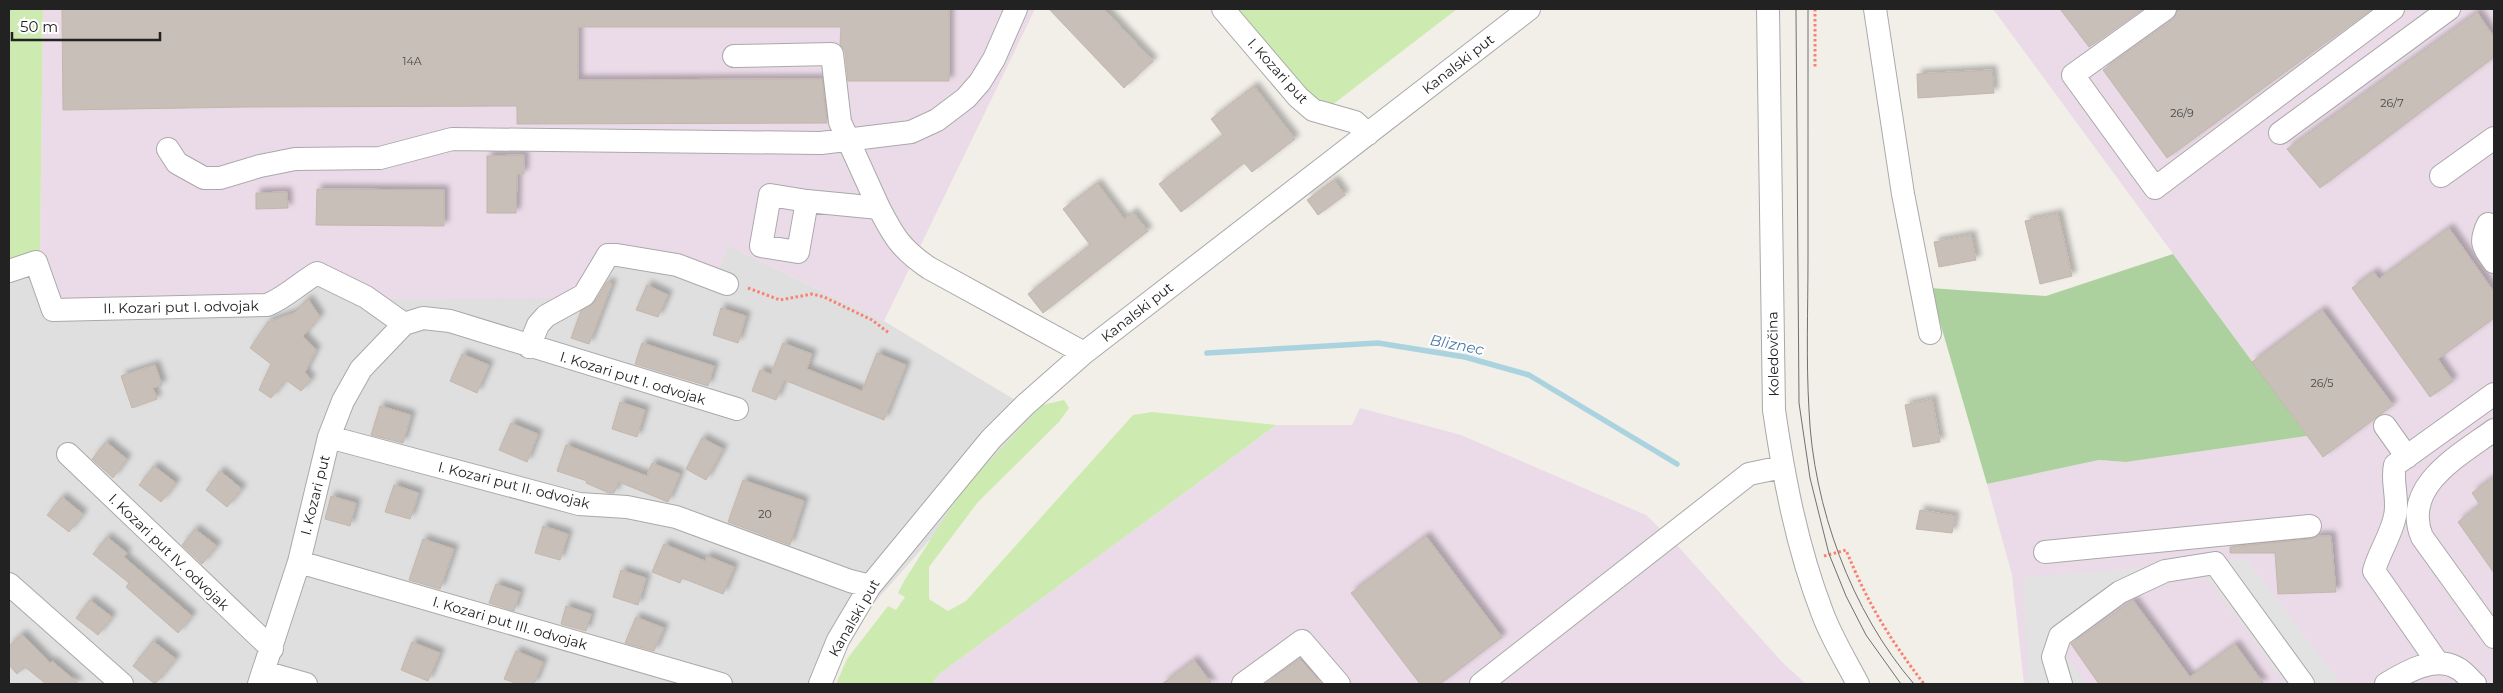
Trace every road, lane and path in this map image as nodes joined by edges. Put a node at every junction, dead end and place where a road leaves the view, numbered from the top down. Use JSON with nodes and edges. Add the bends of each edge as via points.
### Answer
{"nodes":[{"id":1,"x":1004,"y":9,"type":"edge"},
{"id":2,"x":1016,"y":9,"type":"edge"},
{"id":3,"x":1223,"y":9,"type":"edge"},
{"id":4,"x":1529,"y":9,"type":"edge"},
{"id":5,"x":1768,"y":9,"type":"edge"},
{"id":6,"x":1815,"y":9,"type":"edge"},
{"id":7,"x":1875,"y":9,"type":"edge"},
{"id":8,"x":2166,"y":9,"type":"edge"},
{"id":9,"x":2392,"y":9,"type":"edge"},
{"id":10,"x":2449,"y":9,"type":"edge"},
{"id":11,"x":1003,"y":37,"type":"junction"},
{"id":12,"x":734,"y":56,"type":"dead end"},
{"id":13,"x":1815,"y":66,"type":"dead end"},
{"id":14,"x":1368,"y":134,"type":"junction"},
{"id":15,"x":2280,"y":134,"type":"dead end"},
{"id":16,"x":2494,"y":138,"type":"edge"},
{"id":17,"x":848,"y":140,"type":"junction"},
{"id":18,"x":168,"y":149,"type":"dead end"},
{"id":19,"x":2441,"y":176,"type":"dead end"},
{"id":20,"x":807,"y":201,"type":"dead end"},
{"id":21,"x":879,"y":208,"type":"junction"},
{"id":22,"x":2488,"y":224,"type":"dead end"},
{"id":23,"x":2494,"y":262,"type":"edge"},
{"id":24,"x":9,"y":271,"type":"edge"},
{"id":25,"x":727,"y":284,"type":"joint"},
{"id":26,"x":404,"y":324,"type":"junction"},
{"id":27,"x":889,"y":333,"type":"dead end"},
{"id":28,"x":1930,"y":333,"type":"dead end"},
{"id":29,"x":529,"y":347,"type":"junction"},
{"id":30,"x":1084,"y":353,"type":"junction"},
{"id":31,"x":2494,"y":394,"type":"edge"},
{"id":32,"x":737,"y":410,"type":"dead end"},
{"id":33,"x":2384,"y":426,"type":"dead end"},
{"id":34,"x":2494,"y":430,"type":"edge"},
{"id":35,"x":329,"y":436,"type":"junction"},
{"id":36,"x":68,"y":454,"type":"dead end"},
{"id":37,"x":2407,"y":457,"type":"junction"},
{"id":38,"x":1782,"y":467,"type":"junction"},
{"id":39,"x":2310,"y":526,"type":"dead end"},
{"id":40,"x":2205,"y":536,"type":"junction"},
{"id":41,"x":2045,"y":552,"type":"dead end"},
{"id":42,"x":1816,"y":559,"type":"dead end"},
{"id":43,"x":299,"y":562,"type":"junction"},
{"id":44,"x":2215,"y":563,"type":"junction"},
{"id":45,"x":9,"y":584,"type":"edge"},
{"id":46,"x":870,"y":586,"type":"junction"},
{"id":47,"x":2494,"y":637,"type":"edge"},
{"id":48,"x":272,"y":649,"type":"junction"},
{"id":49,"x":2438,"y":662,"type":"junction"},
{"id":50,"x":261,"y":678,"type":"edge"},
{"id":51,"x":122,"y":684,"type":"edge"},
{"id":52,"x":306,"y":684,"type":"edge"},
{"id":53,"x":720,"y":684,"type":"edge"},
{"id":54,"x":820,"y":684,"type":"edge"},
{"id":55,"x":1243,"y":684,"type":"edge"},
{"id":56,"x":1339,"y":684,"type":"edge"},
{"id":57,"x":1481,"y":684,"type":"edge"},
{"id":58,"x":1858,"y":684,"type":"edge"},
{"id":59,"x":1924,"y":684,"type":"edge"},
{"id":60,"x":2061,"y":684,"type":"edge"},
{"id":61,"x":2303,"y":684,"type":"edge"},
{"id":62,"x":2386,"y":684,"type":"edge"},
{"id":63,"x":2475,"y":684,"type":"edge"}],
"edges":[{"from":1,"to":11,"type":"street"},
{"from":2,"to":11,"type":"street"},
{"from":3,"to":14,"type":"street","name":"I. Kozari put","via":[[1298,97],[1313,110],[1355,122]]},
{"from":4,"to":14,"type":"street","name":"Kanalski put"},
{"from":5,"to":38,"type":"street","name":"Koledovčina","via":[[1774,410]]},
{"from":6,"to":13,"type":"path"},
{"from":7,"to":28,"type":"street","via":[[1903,194]]},
{"from":8,"to":9,"type":"street","via":[[2073,76],[2155,188]]},
{"from":10,"to":15,"type":"street"},
{"from":11,"to":17,"type":"street","via":[[980,82],[966,98],[936,120],[911,132]]},
{"from":12,"to":17,"type":"street","via":[[832,54],[840,122]]},
{"from":14,"to":30,"type":"street","name":"Kanalski put"},
{"from":16,"to":19,"type":"street"},
{"from":17,"to":18,"type":"street","via":[[811,143],[452,139],[380,158],[295,159],[220,178],[204,178],[177,163]]},
{"from":17,"to":21,"type":"street"},
{"from":20,"to":21,"type":"street"},
{"from":21,"to":30,"type":"street","via":[[907,253]]},
{"from":22,"to":23,"type":"street","via":[[2482,245]]},
{"from":24,"to":26,"type":"street","name":"II. Kozari put I. odvojak","via":[[36,262],[53,310],[267,305],[280,300],[317,274],[366,297]]},
{"from":25,"to":27,"type":"path","via":[[780,300],[812,294],[872,320]]},
{"from":25,"to":29,"type":"street","via":[[677,265],[608,256],[584,295],[546,316],[538,325]]},
{"from":26,"to":29,"type":"street","name":"I. Kozari put I. odvojak","via":[[423,318],[450,321]]},
{"from":26,"to":35,"type":"street","name":"I. Kozari put","via":[[361,369]]},
{"from":29,"to":32,"type":"street","name":"I. Kozari put I. odvojak"},
{"from":30,"to":46,"type":"street","name":"Kanalski put","via":[[991,439]]},
{"from":31,"to":37,"type":"street"},
{"from":33,"to":37,"type":"street"},
{"from":34,"to":47,"type":"street","via":[[2440,469],[2429,481],[2419,511],[2418,527]]},
{"from":35,"to":43,"type":"street","name":"I. Kozari put"},
{"from":35,"to":46,"type":"street","name":"I. Kozari put II. odvojak","via":[[579,504],[627,507],[676,517]]},
{"from":36,"to":48,"type":"street","name":"I. Kozari put IV. odvojak"},
{"from":37,"to":49,"type":"street","via":[[2395,465],[2392,477],[2397,495],[2396,514],[2374,571]]},
{"from":38,"to":57,"type":"street","via":[[1749,474]]},
{"from":38,"to":58,"type":"street","name":"Koledovčina","via":[[1822,613]]},
{"from":39,"to":40,"type":"street"},
{"from":40,"to":41,"type":"street"},
{"from":40,"to":44,"type":"street"},
{"from":42,"to":59,"type":"path","via":[[1846,550],[1863,592],[1890,640]]},
{"from":43,"to":48,"type":"street","name":"I. Kozari put"},
{"from":43,"to":53,"type":"street","name":"I. Kozari put III. odvojak"},
{"from":44,"to":60,"type":"street","via":[[2166,571],[2120,592],[2060,636],[2052,657]]},
{"from":44,"to":61,"type":"street"},
{"from":45,"to":51,"type":"street"},
{"from":46,"to":54,"type":"street","name":"Kanalski put","via":[[838,640]]},
{"from":48,"to":50,"type":"street","name":"I. Kozari put"},
{"from":49,"to":62,"type":"street"},
{"from":49,"to":63,"type":"street","via":[[2457,668]]},
{"from":50,"to":52,"type":"street"},
{"from":55,"to":56,"type":"street","via":[[1302,641]]}]}
